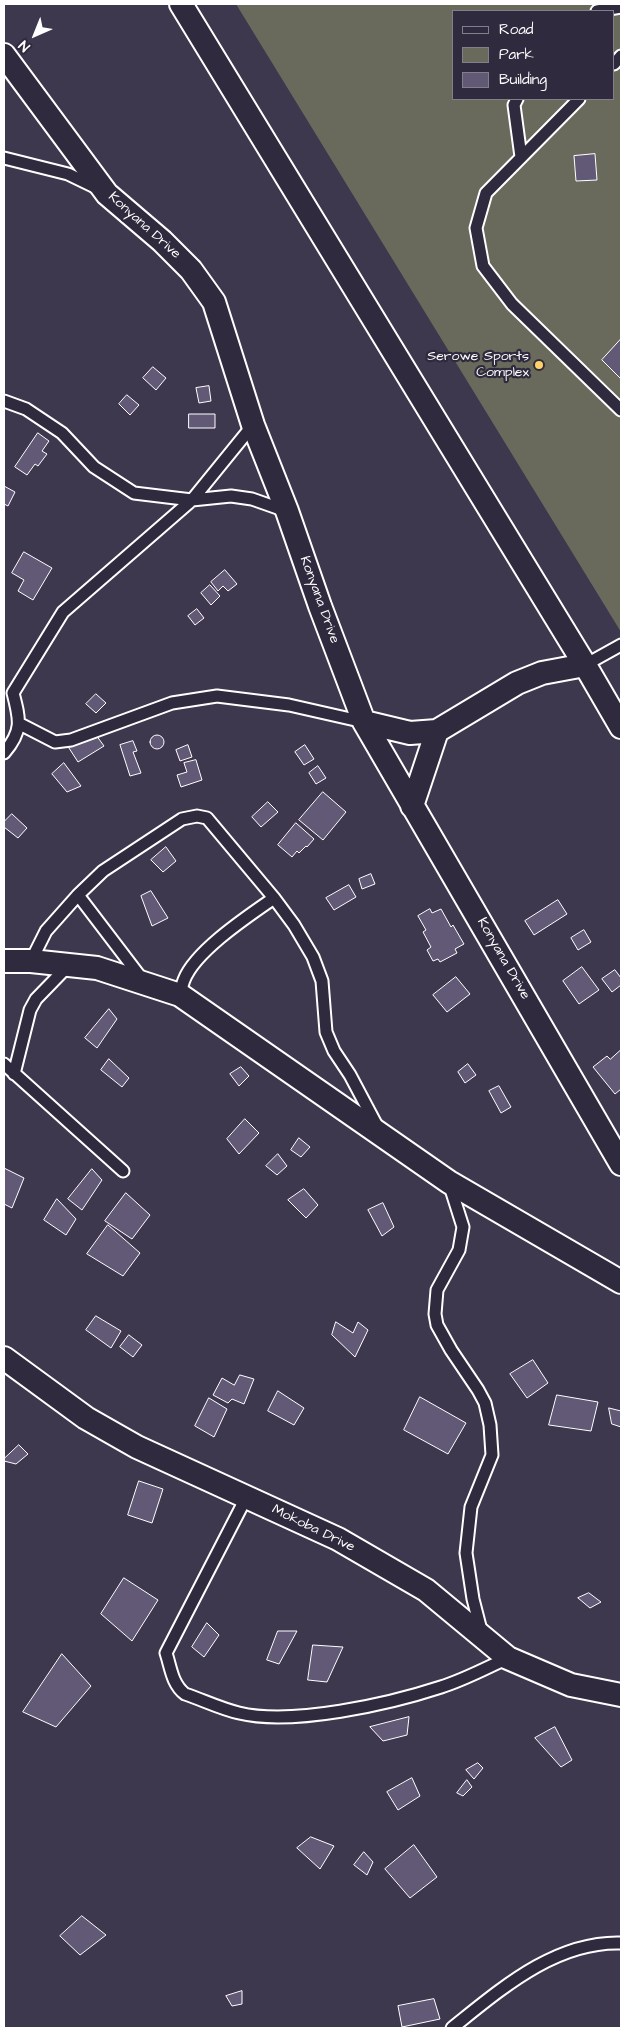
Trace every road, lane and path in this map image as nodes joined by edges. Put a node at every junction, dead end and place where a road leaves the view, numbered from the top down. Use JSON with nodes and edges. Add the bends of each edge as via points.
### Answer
{"nodes":[{"id":1,"x":181,"y":4,"type":"edge"},
{"id":2,"x":621,"y":7,"type":"edge"},
{"id":3,"x":603,"y":10,"type":"edge"},
{"id":4,"x":4,"y":55,"type":"edge"},
{"id":5,"x":516,"y":100,"type":"edge"},
{"id":6,"x":578,"y":100,"type":"edge"},
{"id":7,"x":521,"y":156,"type":"junction"},
{"id":8,"x":4,"y":158,"type":"edge"},
{"id":9,"x":107,"y":194,"type":"junction"},
{"id":10,"x":4,"y":401,"type":"edge"},
{"id":11,"x":621,"y":410,"type":"edge"},
{"id":12,"x":254,"y":425,"type":"junction"},
{"id":13,"x":192,"y":500,"type":"junction"},
{"id":14,"x":287,"y":511,"type":"junction"},
{"id":15,"x":621,"y":645,"type":"edge"},
{"id":16,"x":585,"y":664,"type":"junction"},
{"id":17,"x":8,"y":691,"type":"edge"},
{"id":18,"x":364,"y":722,"type":"junction"},
{"id":19,"x":20,"y":724,"type":"junction"},
{"id":20,"x":621,"y":727,"type":"edge"},
{"id":21,"x":437,"y":731,"type":"junction"},
{"id":22,"x":4,"y":753,"type":"edge"},
{"id":23,"x":412,"y":806,"type":"junction"},
{"id":24,"x":78,"y":895,"type":"junction"},
{"id":25,"x":274,"y":898,"type":"junction"},
{"id":26,"x":4,"y":961,"type":"edge"},
{"id":27,"x":31,"y":961,"type":"junction"},
{"id":28,"x":69,"y":964,"type":"junction"},
{"id":29,"x":144,"y":982,"type":"junction"},
{"id":30,"x":180,"y":995,"type":"junction"},
{"id":31,"x":4,"y":1064,"type":"edge"},
{"id":32,"x":14,"y":1074,"type":"junction"},
{"id":33,"x":382,"y":1136,"type":"junction"},
{"id":34,"x":621,"y":1164,"type":"edge"},
{"id":35,"x":123,"y":1171,"type":"dead end"},
{"id":36,"x":449,"y":1182,"type":"junction"},
{"id":37,"x":621,"y":1282,"type":"edge"},
{"id":38,"x":4,"y":1358,"type":"edge"},
{"id":39,"x":247,"y":1496,"type":"junction"},
{"id":40,"x":484,"y":1639,"type":"junction"},
{"id":41,"x":508,"y":1658,"type":"junction"},
{"id":42,"x":621,"y":1695,"type":"edge"},
{"id":43,"x":621,"y":1943,"type":"edge"},
{"id":44,"x":452,"y":2028,"type":"edge"}],
"edges":[{"from":1,"to":16,"type":"street"},
{"from":2,"to":3,"type":"lane"},
{"from":4,"to":9,"type":"street","name":"Konyana Drive"},
{"from":5,"to":7,"type":"lane","via":[[514,105]]},
{"from":6,"to":7,"type":"lane"},
{"from":7,"to":11,"type":"lane","via":[[486,193],[476,228],[483,266],[512,304]]},
{"from":8,"to":9,"type":"lane","via":[[68,174]]},
{"from":9,"to":12,"type":"street","name":"Konyana Drive","via":[[191,270],[214,302]]},
{"from":10,"to":13,"type":"lane","via":[[26,409],[62,434],[94,467],[134,493]]},
{"from":12,"to":13,"type":"lane"},
{"from":12,"to":14,"type":"street","name":"Konyana Drive"},
{"from":13,"to":14,"type":"lane","via":[[231,496],[252,499]]},
{"from":13,"to":17,"type":"lane","via":[[64,612]]},
{"from":14,"to":18,"type":"street","name":"Konyana Drive"},
{"from":15,"to":16,"type":"lane"},
{"from":16,"to":20,"type":"street"},
{"from":16,"to":21,"type":"street","via":[[542,673],[517,683]]},
{"from":17,"to":19,"type":"lane"},
{"from":18,"to":19,"type":"lane","via":[[289,705],[217,696],[172,703],[70,740],[55,742]]},
{"from":18,"to":21,"type":"street","via":[[410,733]]},
{"from":18,"to":23,"type":"street","name":"Konyana Drive"},
{"from":19,"to":22,"type":"lane","via":[[16,737]]},
{"from":21,"to":23,"type":"street"},
{"from":23,"to":34,"type":"street","name":"Konyana Drive"},
{"from":24,"to":25,"type":"lane","via":[[103,871],[182,819],[197,816],[207,818]]},
{"from":24,"to":27,"type":"lane","via":[[46,931]]},
{"from":24,"to":29,"type":"lane"},
{"from":25,"to":30,"type":"lane","via":[[239,921],[195,962],[184,980]]},
{"from":25,"to":33,"type":"lane","via":[[313,957],[322,981],[326,1032]]},
{"from":26,"to":27,"type":"street"},
{"from":27,"to":28,"type":"street"},
{"from":28,"to":29,"type":"street","via":[[97,968]]},
{"from":28,"to":32,"type":"lane","via":[[36,998]]},
{"from":29,"to":30,"type":"street"},
{"from":30,"to":33,"type":"street"},
{"from":31,"to":32,"type":"lane"},
{"from":32,"to":35,"type":"lane"},
{"from":33,"to":36,"type":"street"},
{"from":36,"to":37,"type":"street"},
{"from":36,"to":40,"type":"lane","via":[[463,1227],[459,1250],[437,1290],[435,1314],[437,1326],[485,1403],[490,1425],[492,1455],[471,1508],[466,1553],[473,1600]]},
{"from":38,"to":39,"type":"street","name":"Mokoba Drive","via":[[86,1418],[137,1447]]},
{"from":39,"to":40,"type":"street","name":"Mokoba Drive","via":[[338,1539],[426,1590]]},
{"from":39,"to":41,"type":"lane","via":[[166,1652],[173,1681],[185,1694],[239,1713],[277,1717],[304,1715],[388,1701],[442,1687]]},
{"from":40,"to":41,"type":"street","name":"Mokoba Drive"},
{"from":41,"to":42,"type":"street","name":"Mokoba Drive","via":[[570,1685]]},
{"from":43,"to":44,"type":"lane","via":[[573,1949],[537,1966]]}]}
